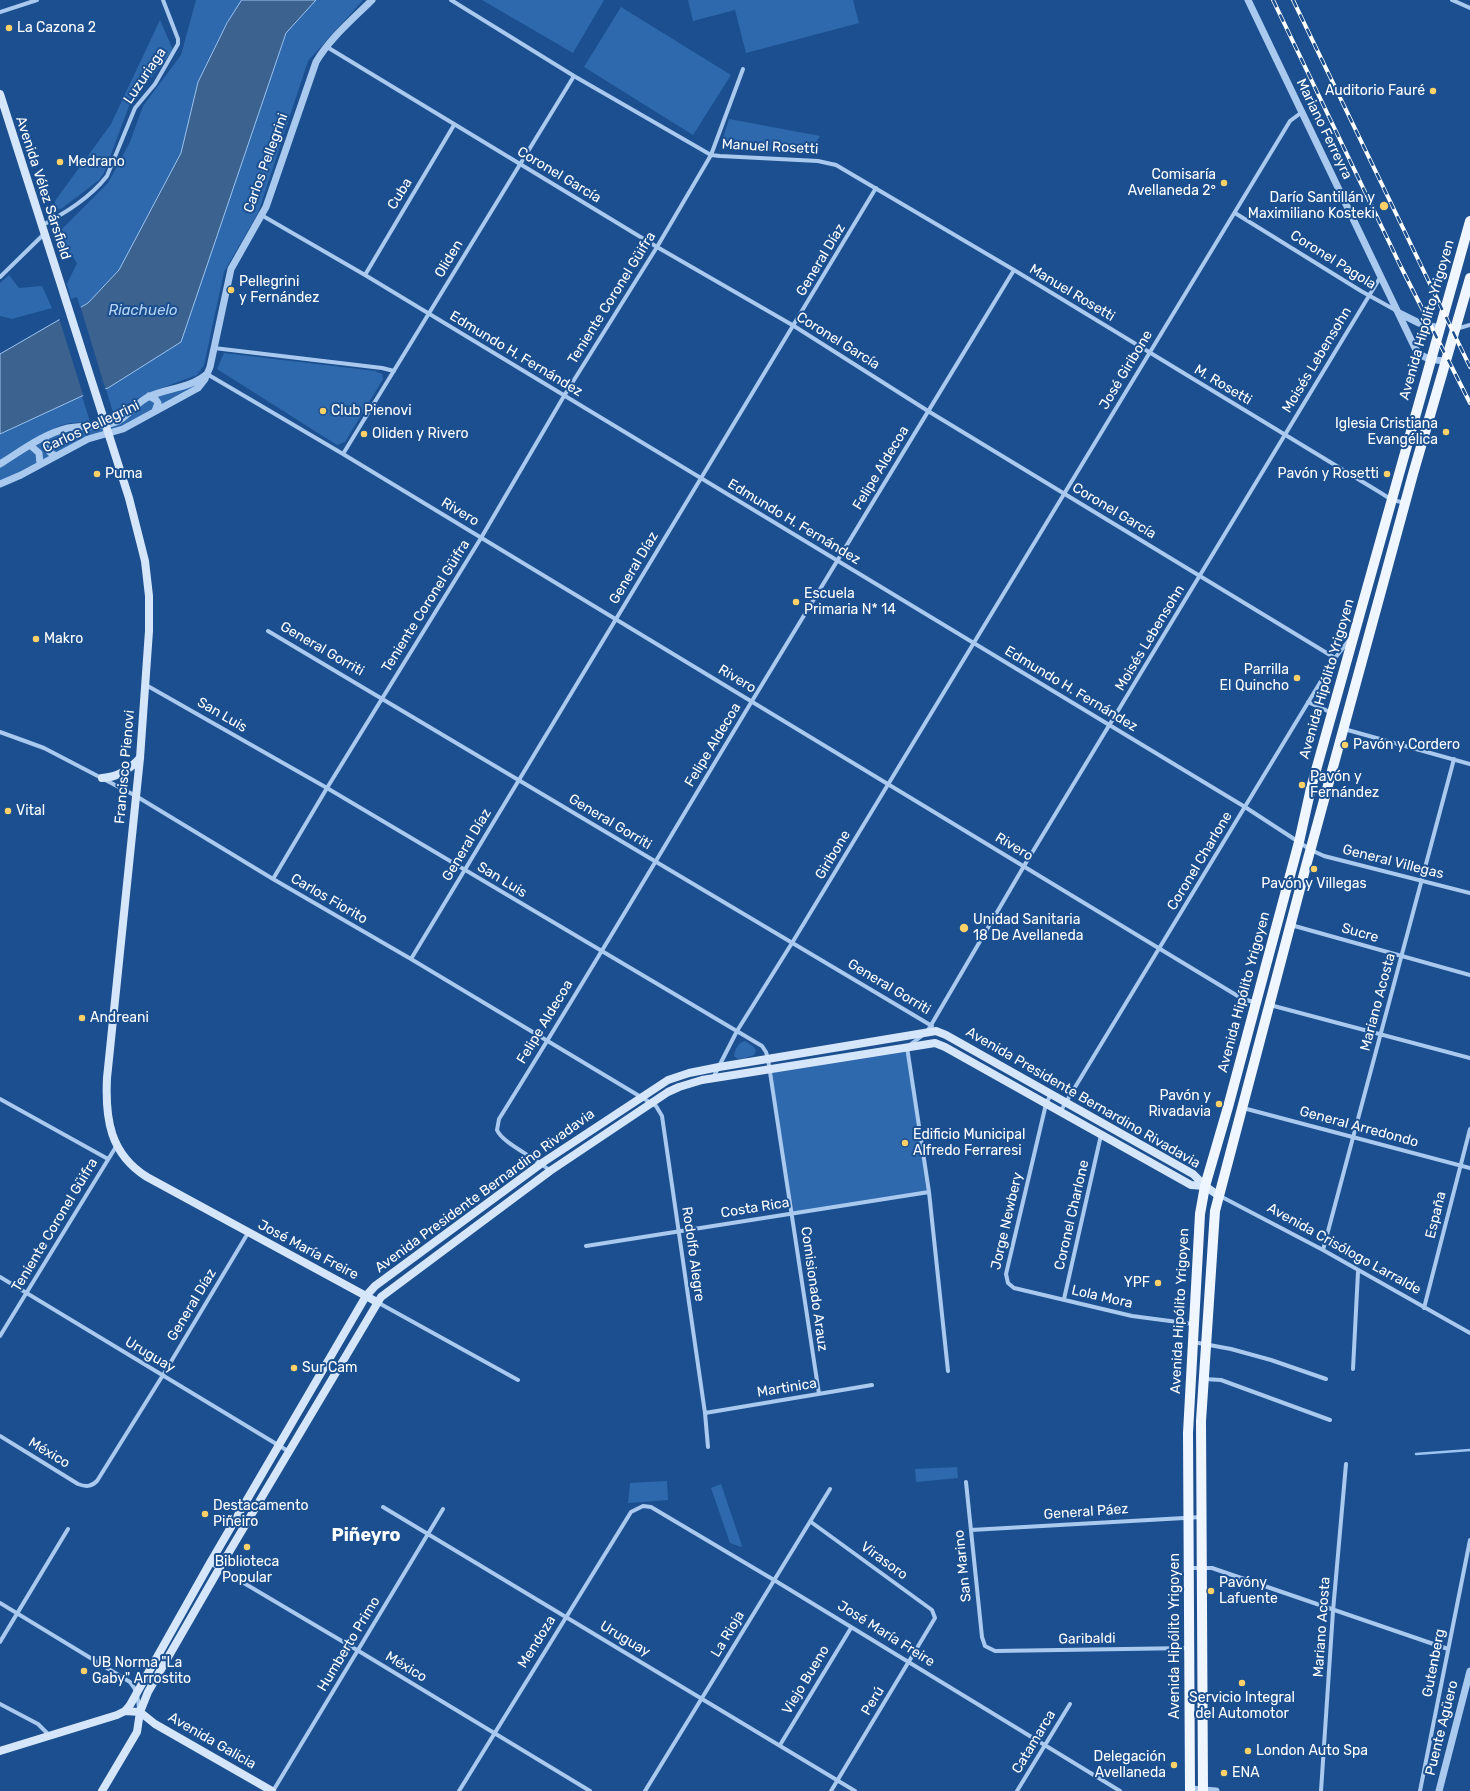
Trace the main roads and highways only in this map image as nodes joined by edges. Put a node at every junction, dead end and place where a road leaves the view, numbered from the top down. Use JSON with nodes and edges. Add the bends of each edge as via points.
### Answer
{"nodes":[{"id":1,"x":0,"y":94,"type":"edge"},
{"id":2,"x":1470,"y":221,"type":"edge"},
{"id":3,"x":1470,"y":278,"type":"edge"},
{"id":4,"x":96,"y":396,"type":"joint"},
{"id":5,"x":140,"y":758,"type":"junction"},
{"id":6,"x":102,"y":778,"type":"road end"},
{"id":7,"x":117,"y":1146,"type":"joint"},
{"id":8,"x":1205,"y":1186,"type":"junction"},
{"id":9,"x":1219,"y":1196,"type":"junction"},
{"id":10,"x":366,"y":1296,"type":"junction"},
{"id":11,"x":377,"y":1302,"type":"junction"},
{"id":12,"x":125,"y":1711,"type":"junction"},
{"id":13,"x":140,"y":1712,"type":"junction"},
{"id":14,"x":0,"y":1751,"type":"edge"},
{"id":15,"x":1190,"y":1790,"type":"edge"},
{"id":16,"x":1203,"y":1790,"type":"edge"},
{"id":17,"x":102,"y":1791,"type":"edge"},
{"id":18,"x":273,"y":1791,"type":"edge"}],
"edges":[{"from":1,"to":4,"type":"main road","name":"Avenida Vélez Sársfield"},
{"from":2,"to":8,"type":"main road","name":"Avenida Hipólito Yrigoyen","via":[[1311,788],[1299,842]]},
{"from":3,"to":9,"type":"main road","name":"Avenida Hipólito Yrigoyen","via":[[1344,729]]},
{"from":4,"to":5,"type":"main road","name":"Francisco Pienovi","via":[[129,498],[145,561],[149,615]]},
{"from":5,"to":6,"type":"main road","via":[[122,774]]},
{"from":5,"to":7,"type":"main road","name":"Francisco Pienovi","via":[[107,1078],[107,1113]]},
{"from":7,"to":10,"type":"main road","name":"José María Freire","via":[[138,1172]]},
{"from":8,"to":9,"type":"main road","name":"Avenida Crisólogo Larralde"},
{"from":8,"to":10,"type":"main road","name":"Avenida Presidente Bernardino Rivadavia","via":[[1193,1174],[929,1028],[719,1067],[668,1080],[542,1163],[375,1286]]},
{"from":8,"to":11,"type":"main road","name":"Avenida Presidente Bernardino Rivadavia","via":[[1191,1185],[940,1045],[927,1044],[713,1078],[679,1087],[550,1171],[388,1290]]},
{"from":8,"to":15,"type":"main road","name":"Avenida Hipólito Yrigoyen","via":[[1200,1214],[1188,1414]]},
{"from":9,"to":16,"type":"main road","name":"Avenida Hipólito Yrigoyen","via":[[1215,1216],[1201,1421]]},
{"from":10,"to":11,"type":"main road","name":"José María Freire"},
{"from":10,"to":12,"type":"main road","name":"Avenida Presidente Bernardino Rivadavia"},
{"from":11,"to":13,"type":"main road","name":"Avenida Presidente Bernardino Rivadavia","via":[[219,1569],[148,1692]]},
{"from":12,"to":13,"type":"main road"},
{"from":12,"to":14,"type":"main road"},
{"from":13,"to":17,"type":"main road","name":"Avenida Presidente Bernardino Rivadavia","via":[[137,1732]]},
{"from":13,"to":18,"type":"main road","name":"Avenida Galicia","via":[[155,1724]]}]}
